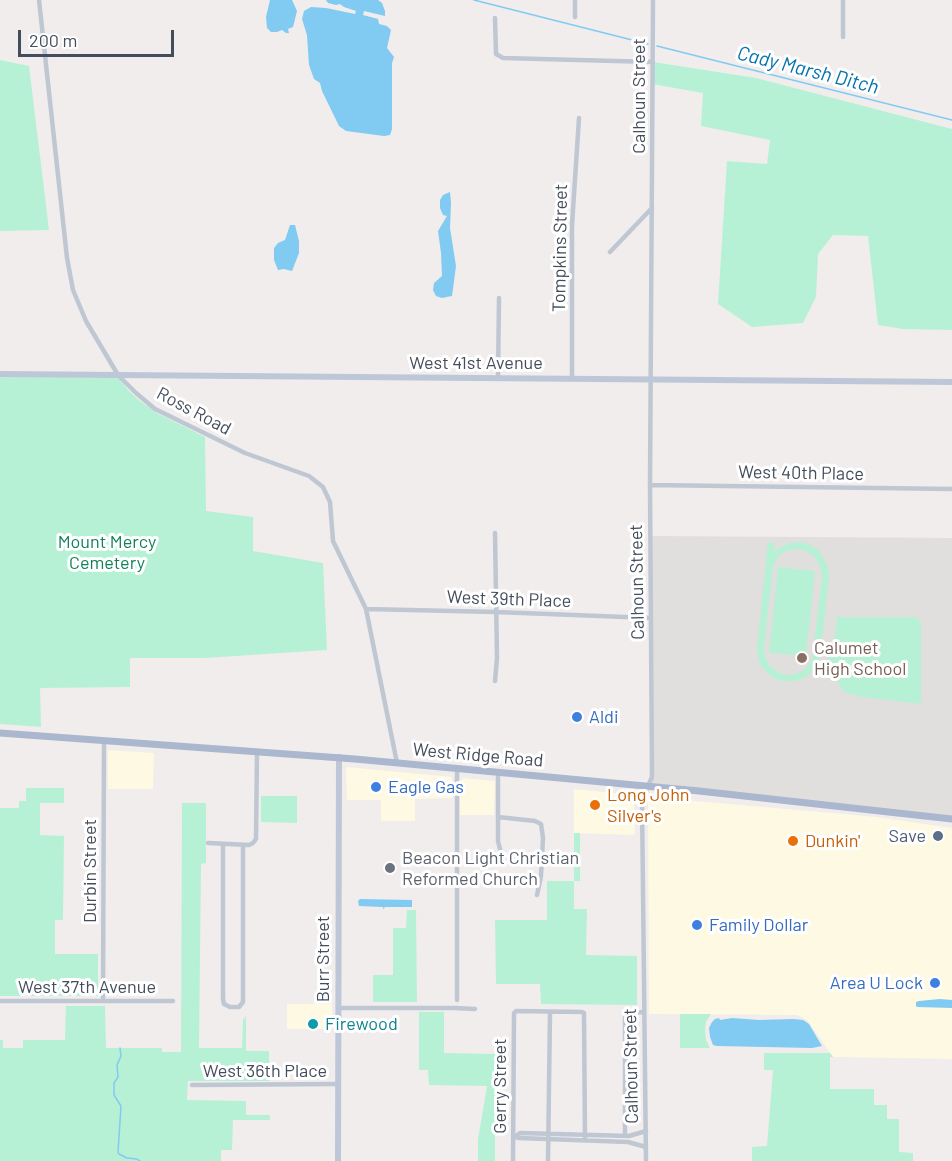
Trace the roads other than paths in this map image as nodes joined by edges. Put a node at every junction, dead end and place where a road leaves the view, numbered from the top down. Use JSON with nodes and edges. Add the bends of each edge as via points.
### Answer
{"nodes":[{"id":1,"x":39,"y":0,"type":"edge"},
{"id":2,"x":575,"y":0,"type":"edge"},
{"id":3,"x":653,"y":0,"type":"edge"},
{"id":4,"x":843,"y":0,"type":"edge"},
{"id":5,"x":575,"y":17,"type":"dead end"},
{"id":6,"x":495,"y":18,"type":"dead end"},
{"id":7,"x":843,"y":37,"type":"dead end"},
{"id":8,"x":653,"y":62,"type":"junction"},
{"id":9,"x":579,"y":118,"type":"dead end"},
{"id":10,"x":652,"y":208,"type":"junction"},
{"id":11,"x":610,"y":252,"type":"dead end"},
{"id":12,"x":499,"y":298,"type":"dead end"},
{"id":13,"x":0,"y":375,"type":"edge"},
{"id":14,"x":118,"y":375,"type":"junction"},
{"id":15,"x":498,"y":378,"type":"junction"},
{"id":16,"x":572,"y":379,"type":"junction"},
{"id":17,"x":651,"y":380,"type":"junction"},
{"id":18,"x":952,"y":382,"type":"edge"},
{"id":19,"x":650,"y":485,"type":"junction"},
{"id":20,"x":952,"y":489,"type":"edge"},
{"id":21,"x":495,"y":533,"type":"dead end"},
{"id":22,"x":366,"y":609,"type":"junction"},
{"id":23,"x":496,"y":612,"type":"junction"},
{"id":24,"x":651,"y":618,"type":"junction"},
{"id":25,"x":495,"y":681,"type":"dead end"},
{"id":26,"x":0,"y":733,"type":"edge"},
{"id":27,"x":104,"y":741,"type":"junction"},
{"id":28,"x":257,"y":751,"type":"junction"},
{"id":29,"x":339,"y":757,"type":"junction"},
{"id":30,"x":397,"y":763,"type":"junction"},
{"id":31,"x":457,"y":768,"type":"junction"},
{"id":32,"x":498,"y":772,"type":"junction"},
{"id":33,"x":648,"y":786,"type":"junction"},
{"id":34,"x":498,"y":817,"type":"junction"},
{"id":35,"x":952,"y":819,"type":"edge"},
{"id":36,"x":207,"y":843,"type":"dead end"},
{"id":37,"x":223,"y":844,"type":"junction"},
{"id":38,"x":243,"y":845,"type":"junction"},
{"id":39,"x":542,"y":860,"type":"junction"},
{"id":40,"x":537,"y":895,"type":"dead end"},
{"id":41,"x":457,"y":1000,"type":"dead end"},
{"id":42,"x":0,"y":1001,"type":"edge"},
{"id":43,"x":103,"y":1001,"type":"junction"},
{"id":44,"x":173,"y":1001,"type":"dead end"},
{"id":45,"x":338,"y":1008,"type":"junction"},
{"id":46,"x":475,"y":1009,"type":"dead end"},
{"id":47,"x":550,"y":1011,"type":"junction"},
{"id":48,"x":644,"y":1012,"type":"junction"},
{"id":49,"x":192,"y":1084,"type":"dead end"},
{"id":50,"x":338,"y":1084,"type":"junction"},
{"id":51,"x":646,"y":1131,"type":"junction"},
{"id":52,"x":515,"y":1136,"type":"junction"},
{"id":53,"x":548,"y":1136,"type":"junction"},
{"id":54,"x":625,"y":1136,"type":"junction"},
{"id":55,"x":585,"y":1138,"type":"junction"},
{"id":56,"x":646,"y":1147,"type":"junction"},
{"id":57,"x":338,"y":1161,"type":"edge"},
{"id":58,"x":513,"y":1161,"type":"edge"},
{"id":59,"x":548,"y":1161,"type":"edge"},
{"id":60,"x":646,"y":1161,"type":"edge"}],
"edges":[{"from":1,"to":14,"type":"street","name":"Ross Road","via":[[73,290],[86,321]]},
{"from":2,"to":5,"type":"street"},
{"from":3,"to":8,"type":"street","name":"Calhoun Street"},
{"from":4,"to":7,"type":"street"},
{"from":6,"to":8,"type":"street","via":[[496,54],[503,58]]},
{"from":8,"to":10,"type":"street","name":"Calhoun Street"},
{"from":9,"to":16,"type":"street","name":"Tompkins Street","via":[[572,225]]},
{"from":10,"to":11,"type":"street"},
{"from":10,"to":17,"type":"street","name":"Calhoun Street"},
{"from":12,"to":15,"type":"street"},
{"from":13,"to":14,"type":"street","name":"West 41st Avenue"},
{"from":14,"to":15,"type":"street","name":"West 41st Avenue"},
{"from":14,"to":22,"type":"street","name":"Ross Road","via":[[155,409],[245,453],[309,476],[323,488],[330,502],[333,541]]},
{"from":15,"to":16,"type":"street","name":"West 41st Avenue"},
{"from":16,"to":17,"type":"street","name":"West 41st Avenue"},
{"from":17,"to":18,"type":"street","name":"West 41st Avenue"},
{"from":17,"to":19,"type":"street","name":"Calhoun Street"},
{"from":19,"to":20,"type":"street","name":"West 40th Place"},
{"from":19,"to":24,"type":"street","name":"Calhoun Street"},
{"from":21,"to":23,"type":"street"},
{"from":22,"to":23,"type":"street","name":"West 39th Place"},
{"from":22,"to":30,"type":"street","name":"Ross Road"},
{"from":23,"to":24,"type":"street","name":"West 39th Place"},
{"from":23,"to":25,"type":"street"},
{"from":24,"to":33,"type":"street","name":"Calhoun Street","via":[[652,777]]},
{"from":26,"to":27,"type":"main road","name":"West Ridge Road"},
{"from":27,"to":28,"type":"main road","name":"West Ridge Road"},
{"from":27,"to":43,"type":"street","name":"Durbin Street"},
{"from":28,"to":29,"type":"main road","name":"West Ridge Road"},
{"from":28,"to":38,"type":"street","via":[[257,837],[253,843]]},
{"from":29,"to":30,"type":"main road","name":"West Ridge Road"},
{"from":29,"to":45,"type":"street","name":"Burr Street"},
{"from":30,"to":31,"type":"main road","name":"West Ridge Road"},
{"from":31,"to":32,"type":"main road","name":"West Ridge Road"},
{"from":31,"to":41,"type":"street"},
{"from":32,"to":33,"type":"main road","name":"West Ridge Road"},
{"from":32,"to":34,"type":"street"},
{"from":33,"to":35,"type":"main road","name":"West Ridge Road"},
{"from":33,"to":48,"type":"street","name":"Calhoun Street","via":[[642,800]]},
{"from":34,"to":39,"type":"street","via":[[502,855]]},
{"from":34,"to":39,"type":"street","via":[[540,823]]},
{"from":36,"to":37,"type":"street"},
{"from":37,"to":38,"type":"street"},
{"from":37,"to":38,"type":"street","via":[[223,999],[230,1007],[243,1002]]},
{"from":39,"to":40,"type":"street"},
{"from":42,"to":43,"type":"street","name":"West 37th Avenue"},
{"from":43,"to":44,"type":"street","name":"West 37th Avenue"},
{"from":45,"to":46,"type":"street"},
{"from":45,"to":50,"type":"street","name":"Burr Street"},
{"from":47,"to":52,"type":"street","name":"Gerry Street","via":[[515,1012]]},
{"from":47,"to":53,"type":"street"},
{"from":47,"to":55,"type":"street","via":[[584,1012]]},
{"from":48,"to":51,"type":"street","name":"Calhoun Street"},
{"from":48,"to":54,"type":"street","name":"Calhoun Street","via":[[630,1013],[624,1020]]},
{"from":49,"to":50,"type":"street","name":"West 36th Place"},
{"from":50,"to":57,"type":"street","name":"Burr Street"},
{"from":51,"to":54,"type":"street"},
{"from":51,"to":56,"type":"street","name":"Calhoun Street"},
{"from":52,"to":53,"type":"street"},
{"from":52,"to":58,"type":"street","name":"Gerry Street"},
{"from":53,"to":55,"type":"street"},
{"from":53,"to":59,"type":"street"},
{"from":54,"to":55,"type":"street"},
{"from":55,"to":56,"type":"street"},
{"from":56,"to":60,"type":"street","name":"Calhoun Street"}]}
